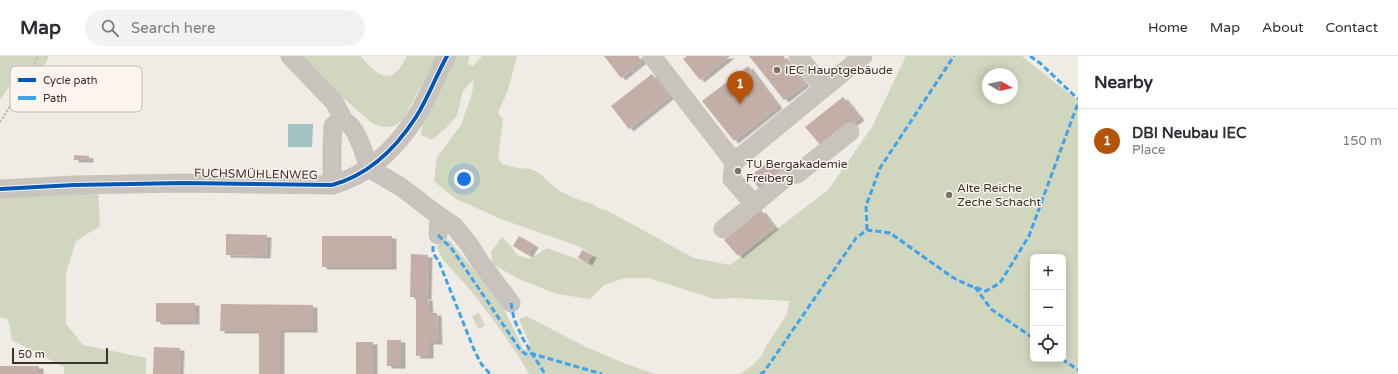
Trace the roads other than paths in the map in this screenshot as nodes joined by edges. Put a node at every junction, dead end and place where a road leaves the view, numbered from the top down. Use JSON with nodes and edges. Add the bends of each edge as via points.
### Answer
{"nodes":[{"id":1,"x":290,"y":56,"type":"edge"},
{"id":2,"x":447,"y":56,"type":"edge"},
{"id":3,"x":652,"y":56,"type":"edge"},
{"id":4,"x":798,"y":56,"type":"edge"},
{"id":5,"x":863,"y":56,"type":"edge"},
{"id":6,"x":824,"y":88,"type":"junction"},
{"id":7,"x":345,"y":122,"type":"junction"},
{"id":8,"x":850,"y":132,"type":"dead end"},
{"id":9,"x":734,"y":162,"type":"junction"},
{"id":10,"x":369,"y":168,"type":"junction"},
{"id":11,"x":332,"y":185,"type":"junction"},
{"id":12,"x":0,"y":189,"type":"edge"},
{"id":13,"x":754,"y":204,"type":"junction"},
{"id":14,"x":440,"y":216,"type":"junction"},
{"id":15,"x":723,"y":229,"type":"dead end"},
{"id":16,"x":438,"y":235,"type":"dead end"},
{"id":17,"x":510,"y":303,"type":"dead end"}],
"edges":[{"from":1,"to":7,"type":"street","via":[[334,102]]},
{"from":2,"to":10,"type":"street","name":"FUCHSMÜHLENWEG","via":[[416,116],[395,145]]},
{"from":3,"to":9,"type":"street"},
{"from":4,"to":6,"type":"street"},
{"from":5,"to":6,"type":"street"},
{"from":6,"to":9,"type":"street"},
{"from":7,"to":10,"type":"street","via":[[353,128]]},
{"from":7,"to":11,"type":"street","via":[[338,122],[333,126]]},
{"from":8,"to":13,"type":"street"},
{"from":9,"to":13,"type":"street","via":[[732,179]]},
{"from":10,"to":11,"type":"street","name":"FUCHSMÜHLENWEG","via":[[346,181]]},
{"from":10,"to":14,"type":"street"},
{"from":11,"to":12,"type":"street","name":"FUCHSMÜHLENWEG","via":[[183,183]]},
{"from":13,"to":15,"type":"street"},
{"from":14,"to":16,"type":"street"},
{"from":14,"to":17,"type":"street","via":[[464,237]]}]}
